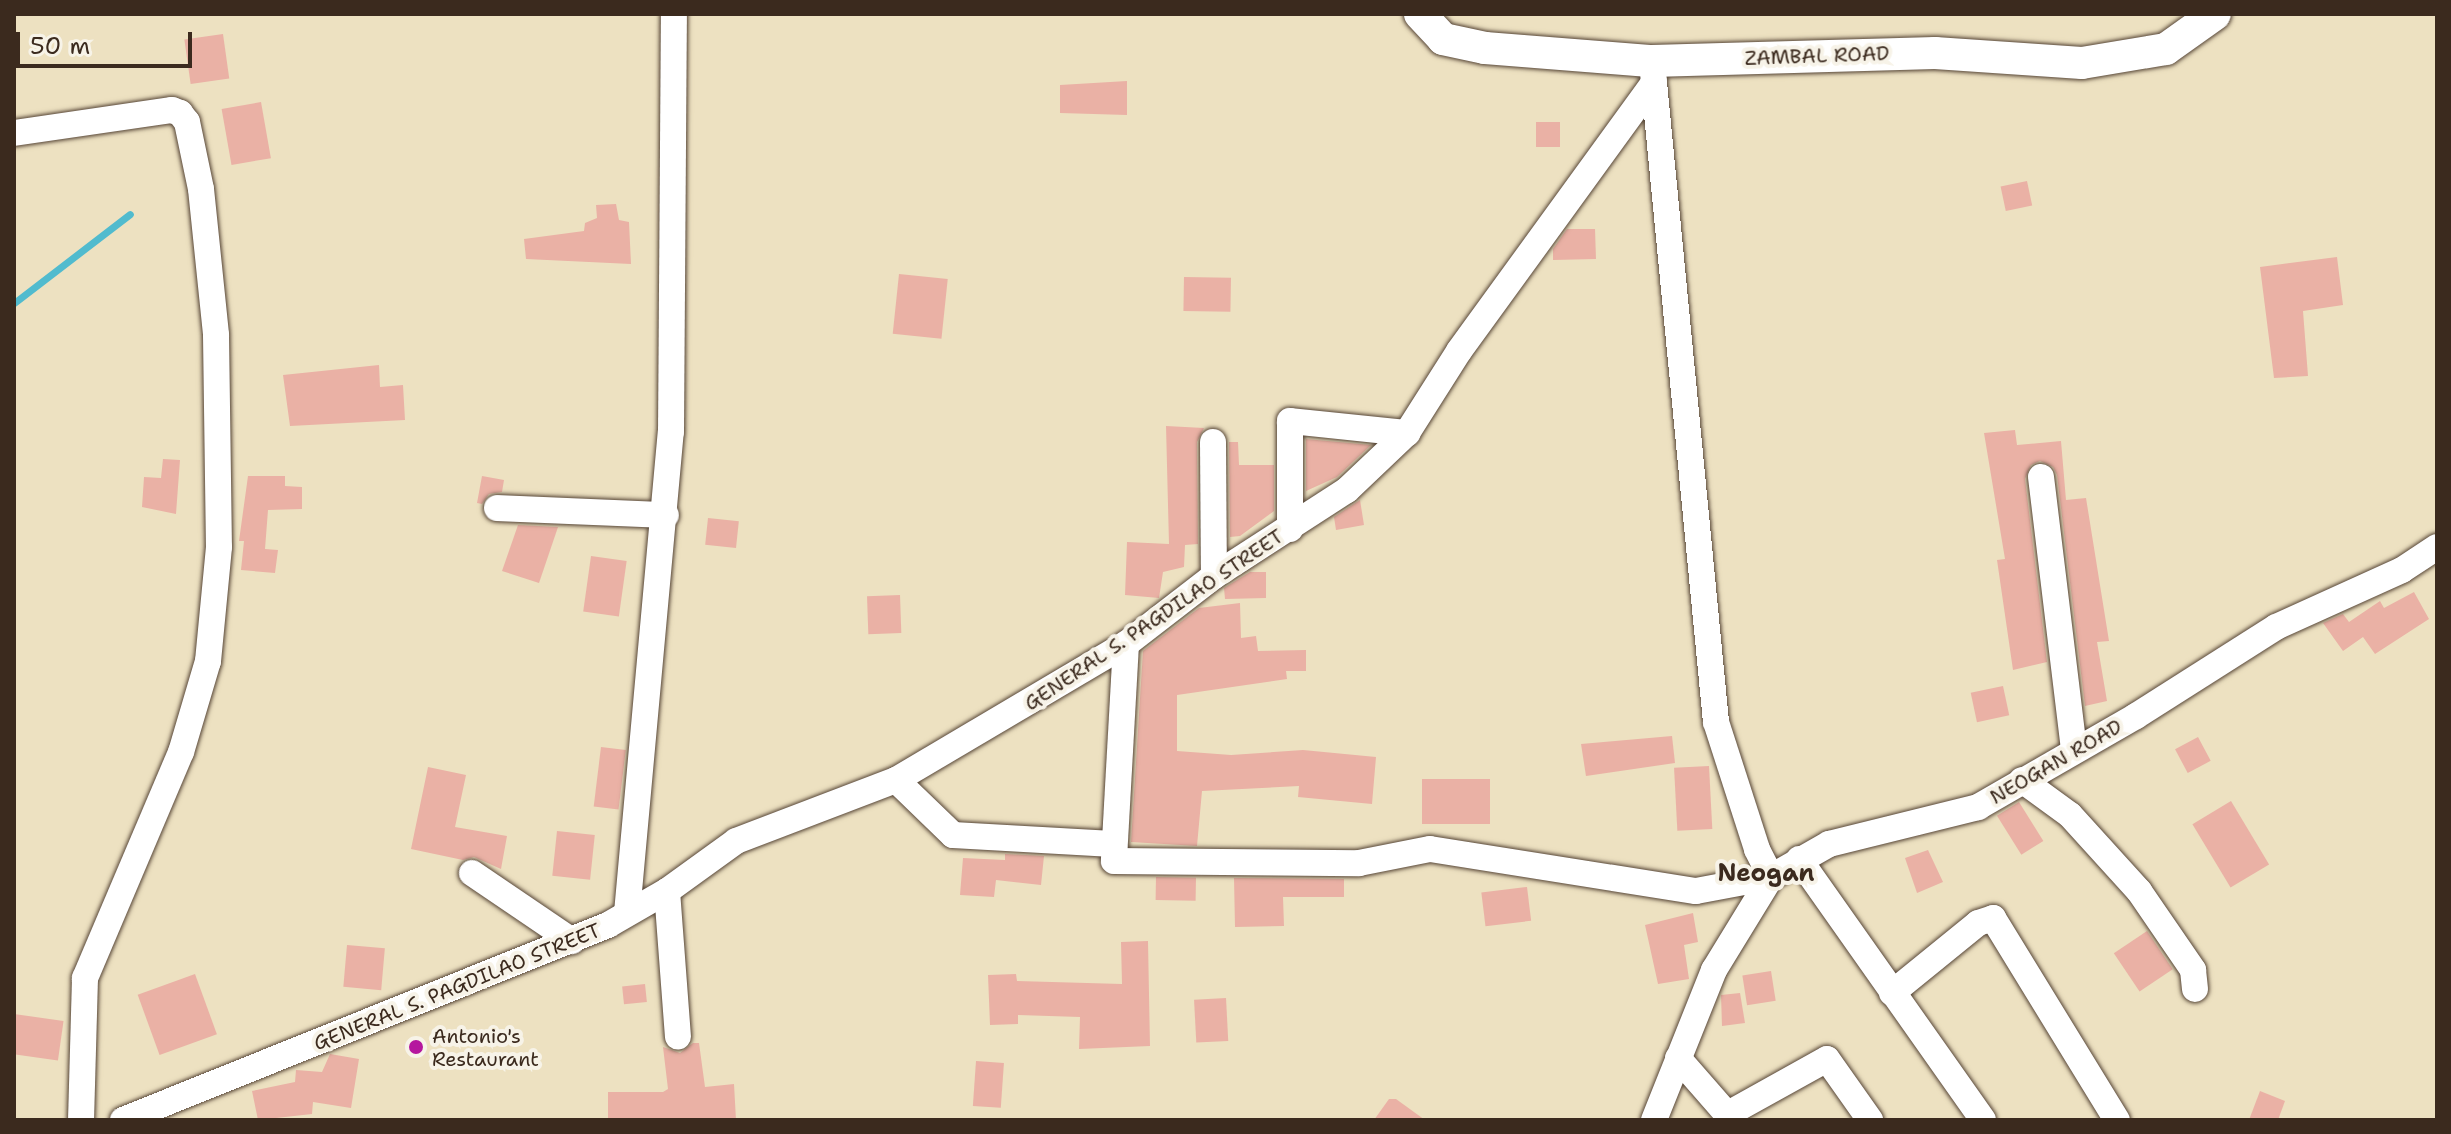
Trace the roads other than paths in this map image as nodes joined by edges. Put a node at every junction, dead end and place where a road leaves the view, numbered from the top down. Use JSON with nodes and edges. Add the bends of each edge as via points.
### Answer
{"nodes":[{"id":1,"x":674,"y":14,"type":"edge"},
{"id":2,"x":1420,"y":14,"type":"edge"},
{"id":3,"x":2215,"y":14,"type":"edge"},
{"id":4,"x":1653,"y":72,"type":"junction"},
{"id":5,"x":14,"y":133,"type":"edge"},
{"id":6,"x":1407,"y":433,"type":"junction"},
{"id":7,"x":1213,"y":442,"type":"dead end"},
{"id":8,"x":2041,"y":477,"type":"dead end"},
{"id":9,"x":497,"y":508,"type":"dead end"},
{"id":10,"x":666,"y":515,"type":"junction"},
{"id":11,"x":1290,"y":529,"type":"junction"},
{"id":12,"x":2437,"y":547,"type":"edge"},
{"id":13,"x":1214,"y":576,"type":"junction"},
{"id":14,"x":1126,"y":644,"type":"junction"},
{"id":15,"x":2074,"y":750,"type":"junction"},
{"id":16,"x":896,"y":780,"type":"junction"},
{"id":17,"x":2022,"y":780,"type":"junction"},
{"id":18,"x":1113,"y":844,"type":"junction"},
{"id":19,"x":1799,"y":859,"type":"junction"},
{"id":20,"x":472,"y":873,"type":"dead end"},
{"id":21,"x":1771,"y":877,"type":"junction"},
{"id":22,"x":667,"y":891,"type":"junction"},
{"id":23,"x":627,"y":913,"type":"junction"},
{"id":24,"x":572,"y":941,"type":"junction"},
{"id":25,"x":2195,"y":989,"type":"dead end"},
{"id":26,"x":1892,"y":993,"type":"junction"},
{"id":27,"x":678,"y":1037,"type":"dead end"},
{"id":28,"x":1678,"y":1058,"type":"junction"},
{"id":29,"x":1730,"y":1117,"type":"edge"},
{"id":30,"x":81,"y":1120,"type":"edge"},
{"id":31,"x":123,"y":1120,"type":"edge"},
{"id":32,"x":1654,"y":1120,"type":"edge"},
{"id":33,"x":1870,"y":1120,"type":"edge"},
{"id":34,"x":1983,"y":1120,"type":"edge"},
{"id":35,"x":2117,"y":1120,"type":"edge"}],
"edges":[{"from":1,"to":10,"type":"street"},
{"from":2,"to":4,"type":"street","name":"ZAMBAL ROAD","via":[[1443,39]]},
{"from":3,"to":4,"type":"street","name":"ZAMBAL ROAD","via":[[2166,49],[2082,63],[1935,53]]},
{"from":4,"to":6,"type":"street","name":"GENERAL S. PAGDILAO STREET"},
{"from":4,"to":21,"type":"street","via":[[1716,722]]},
{"from":5,"to":30,"type":"street","via":[[180,113],[187,122],[201,189],[216,335],[219,547],[208,661],[181,752],[85,978]]},
{"from":6,"to":11,"type":"street","name":"GENERAL S. PAGDILAO STREET","via":[[1373,470]]},
{"from":6,"to":11,"type":"street","via":[[1290,421]]},
{"from":7,"to":13,"type":"street"},
{"from":8,"to":15,"type":"street"},
{"from":9,"to":10,"type":"street"},
{"from":10,"to":23,"type":"street"},
{"from":11,"to":13,"type":"street","name":"GENERAL S. PAGDILAO STREET"},
{"from":12,"to":15,"type":"street","name":"NEOGAN ROAD","via":[[2402,570],[2276,627]]},
{"from":13,"to":14,"type":"street","name":"GENERAL S. PAGDILAO STREET"},
{"from":14,"to":16,"type":"street","name":"GENERAL S. PAGDILAO STREET"},
{"from":14,"to":18,"type":"street"},
{"from":15,"to":17,"type":"street","name":"NEOGAN ROAD"},
{"from":16,"to":18,"type":"street","via":[[953,835]]},
{"from":16,"to":22,"type":"street","name":"GENERAL S. PAGDILAO STREET","via":[[754,831]]},
{"from":17,"to":19,"type":"street","name":"NEOGAN ROAD","via":[[1978,807],[1829,844]]},
{"from":17,"to":25,"type":"street","via":[[2070,815],[2139,891],[2193,970]]},
{"from":18,"to":21,"type":"street","via":[[1114,861],[1137,862],[1359,863],[1430,849],[1696,891]]},
{"from":19,"to":21,"type":"street","name":"NEOGAN ROAD"},
{"from":19,"to":26,"type":"street"},
{"from":20,"to":24,"type":"street"},
{"from":21,"to":28,"type":"street","name":"NEOGAN ROAD","via":[[1714,970]]},
{"from":22,"to":23,"type":"street","name":"GENERAL S. PAGDILAO STREET"},
{"from":22,"to":27,"type":"street"},
{"from":23,"to":24,"type":"street","name":"GENERAL S. PAGDILAO STREET"},
{"from":24,"to":31,"type":"street","name":"GENERAL S. PAGDILAO STREET"},
{"from":26,"to":34,"type":"street"},
{"from":26,"to":35,"type":"street","via":[[1978,923],[1993,918]]},
{"from":28,"to":29,"type":"street"},
{"from":28,"to":32,"type":"street","name":"NEOGAN ROAD"},
{"from":29,"to":33,"type":"street","via":[[1827,1059]]}]}
